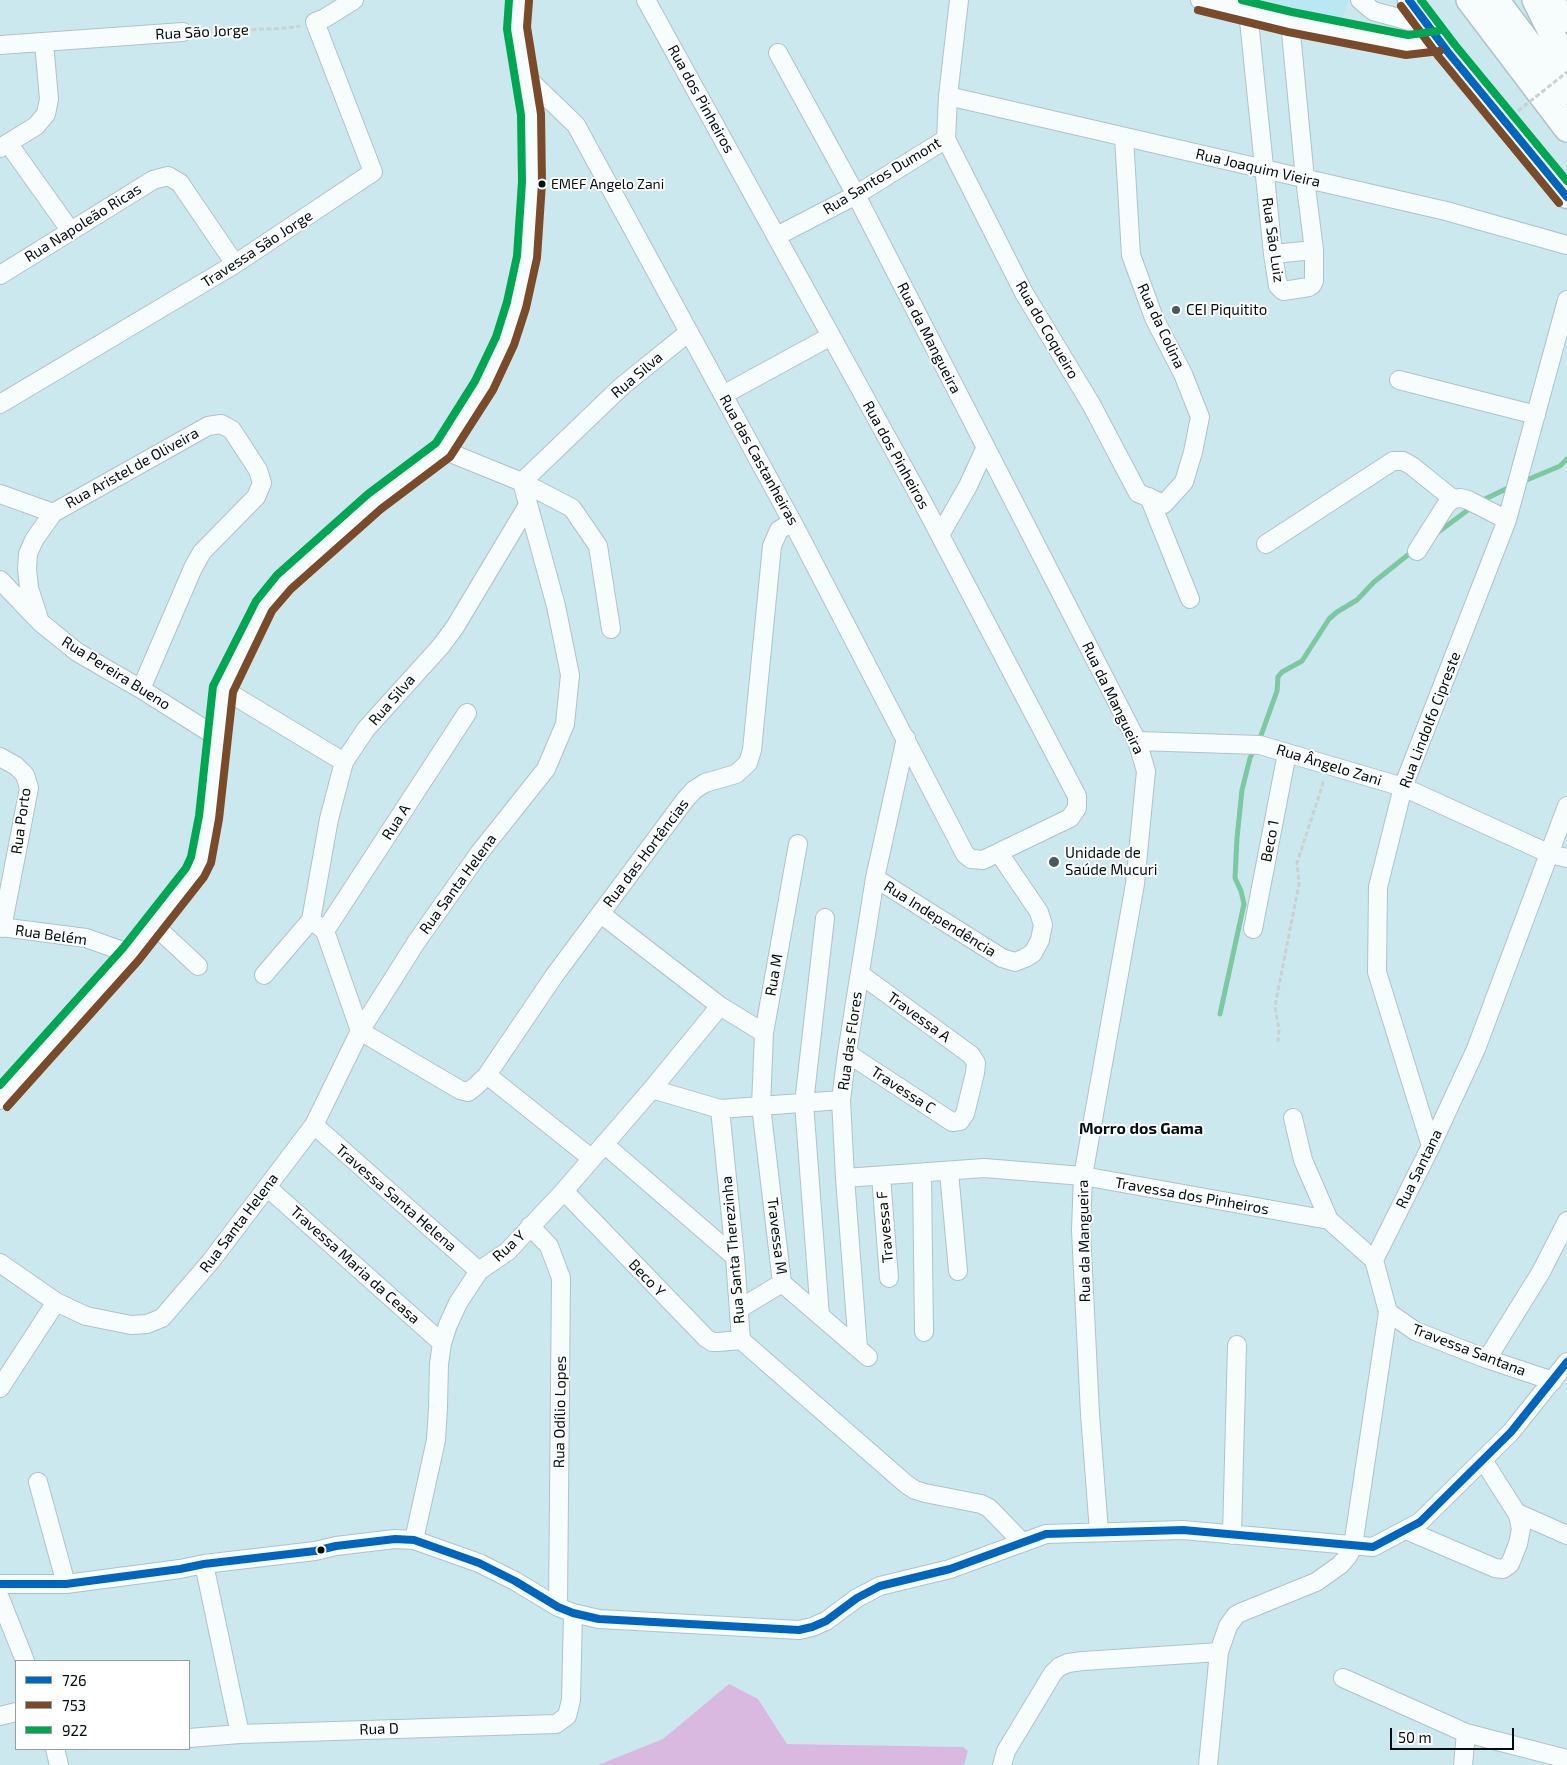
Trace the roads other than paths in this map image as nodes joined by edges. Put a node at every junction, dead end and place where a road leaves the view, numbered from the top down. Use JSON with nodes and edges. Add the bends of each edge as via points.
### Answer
{"nodes":[{"id":1,"x":354,"y":0,"type":"edge"},
{"id":2,"x":519,"y":0,"type":"edge"},
{"id":3,"x":646,"y":0,"type":"edge"},
{"id":4,"x":959,"y":0,"type":"edge"},
{"id":5,"x":1200,"y":0,"type":"edge"},
{"id":6,"x":1360,"y":0,"type":"edge"},
{"id":7,"x":1409,"y":0,"type":"edge"},
{"id":8,"x":1469,"y":0,"type":"edge"},
{"id":9,"x":1496,"y":0,"type":"edge"},
{"id":10,"x":1534,"y":0,"type":"edge"},
{"id":11,"x":1552,"y":0,"type":"edge"},
{"id":12,"x":1248,"y":11,"type":"junction"},
{"id":13,"x":1567,"y":21,"type":"edge"},
{"id":14,"x":1290,"y":22,"type":"junction"},
{"id":15,"x":183,"y":32,"type":"road end"},
{"id":16,"x":1434,"y":33,"type":"junction"},
{"id":17,"x":44,"y":43,"type":"junction"},
{"id":18,"x":0,"y":45,"type":"edge"},
{"id":19,"x":778,"y":53,"type":"dead end"},
{"id":20,"x":1567,"y":64,"type":"edge"},
{"id":21,"x":524,"y":75,"type":"junction"},
{"id":22,"x":1567,"y":94,"type":"edge"},
{"id":23,"x":948,"y":96,"type":"junction"},
{"id":24,"x":1567,"y":129,"type":"edge"},
{"id":25,"x":1124,"y":137,"type":"junction"},
{"id":26,"x":946,"y":139,"type":"junction"},
{"id":27,"x":4,"y":145,"type":"edge"},
{"id":28,"x":1264,"y":169,"type":"junction"},
{"id":29,"x":1305,"y":179,"type":"junction"},
{"id":30,"x":856,"y":195,"type":"junction"},
{"id":31,"x":1567,"y":197,"type":"edge"},
{"id":32,"x":70,"y":230,"type":"junction"},
{"id":33,"x":776,"y":236,"type":"junction"},
{"id":34,"x":1567,"y":245,"type":"edge"},
{"id":35,"x":1314,"y":250,"type":"junction"},
{"id":36,"x":1273,"y":254,"type":"junction"},
{"id":37,"x":236,"y":264,"type":"junction"},
{"id":38,"x":0,"y":275,"type":"edge"},
{"id":39,"x":1567,"y":300,"type":"edge"},
{"id":40,"x":689,"y":332,"type":"junction"},
{"id":41,"x":831,"y":336,"type":"junction"},
{"id":42,"x":1399,"y":380,"type":"dead end"},
{"id":43,"x":723,"y":395,"type":"junction"},
{"id":44,"x":0,"y":404,"type":"edge"},
{"id":45,"x":1536,"y":415,"type":"junction"},
{"id":46,"x":986,"y":449,"type":"junction"},
{"id":47,"x":443,"y":450,"type":"junction"},
{"id":48,"x":522,"y":482,"type":"junction"},
{"id":49,"x":0,"y":494,"type":"edge"},
{"id":50,"x":1453,"y":499,"type":"junction"},
{"id":51,"x":1156,"y":501,"type":"junction"},
{"id":52,"x":528,"y":505,"type":"junction"},
{"id":53,"x":53,"y":513,"type":"junction"},
{"id":54,"x":1507,"y":520,"type":"junction"},
{"id":55,"x":794,"y":525,"type":"junction"},
{"id":56,"x":940,"y":535,"type":"junction"},
{"id":57,"x":1266,"y":544,"type":"dead end"},
{"id":58,"x":1417,"y":551,"type":"dead end"},
{"id":59,"x":0,"y":580,"type":"edge"},
{"id":60,"x":1190,"y":599,"type":"dead end"},
{"id":61,"x":40,"y":622,"type":"junction"},
{"id":62,"x":611,"y":630,"type":"dead end"},
{"id":63,"x":142,"y":689,"type":"junction"},
{"id":64,"x":223,"y":689,"type":"junction"},
{"id":65,"x":467,"y":712,"type":"dead end"},
{"id":66,"x":217,"y":737,"type":"junction"},
{"id":67,"x":906,"y":738,"type":"junction"},
{"id":68,"x":1137,"y":741,"type":"junction"},
{"id":69,"x":1287,"y":753,"type":"junction"},
{"id":70,"x":0,"y":757,"type":"edge"},
{"id":71,"x":344,"y":762,"type":"junction"},
{"id":72,"x":1403,"y":787,"type":"junction"},
{"id":73,"x":1567,"y":806,"type":"edge"},
{"id":74,"x":798,"y":844,"type":"dead end"},
{"id":75,"x":999,"y":853,"type":"junction"},
{"id":76,"x":1559,"y":856,"type":"edge"},
{"id":77,"x":971,"y":859,"type":"joint"},
{"id":78,"x":875,"y":878,"type":"junction"},
{"id":79,"x":601,"y":914,"type":"junction"},
{"id":80,"x":824,"y":918,"type":"dead end"},
{"id":81,"x":311,"y":920,"type":"junction"},
{"id":82,"x":154,"y":925,"type":"junction"},
{"id":83,"x":1,"y":928,"type":"edge"},
{"id":84,"x":1253,"y":929,"type":"dead end"},
{"id":85,"x":325,"y":932,"type":"junction"},
{"id":86,"x":130,"y":954,"type":"junction"},
{"id":87,"x":198,"y":966,"type":"dead end"},
{"id":88,"x":860,"y":974,"type":"junction"},
{"id":89,"x":264,"y":975,"type":"dead end"},
{"id":90,"x":720,"y":1006,"type":"junction"},
{"id":91,"x":360,"y":1031,"type":"junction"},
{"id":92,"x":764,"y":1033,"type":"junction"},
{"id":93,"x":847,"y":1054,"type":"junction"},
{"id":94,"x":487,"y":1075,"type":"junction"},
{"id":95,"x":652,"y":1089,"type":"junction"},
{"id":96,"x":0,"y":1100,"type":"edge"},
{"id":97,"x":841,"y":1100,"type":"junction"},
{"id":98,"x":804,"y":1103,"type":"junction"},
{"id":99,"x":760,"y":1106,"type":"junction"},
{"id":100,"x":720,"y":1109,"type":"junction"},
{"id":101,"x":1293,"y":1118,"type":"dead end"},
{"id":102,"x":960,"y":1121,"type":"joint"},
{"id":103,"x":314,"y":1125,"type":"junction"},
{"id":104,"x":604,"y":1144,"type":"junction"},
{"id":105,"x":1431,"y":1146,"type":"junction"},
{"id":106,"x":591,"y":1158,"type":"junction"},
{"id":107,"x":949,"y":1172,"type":"junction"},
{"id":108,"x":922,"y":1173,"type":"junction"},
{"id":109,"x":881,"y":1176,"type":"junction"},
{"id":110,"x":1083,"y":1176,"type":"junction"},
{"id":111,"x":845,"y":1178,"type":"junction"},
{"id":112,"x":267,"y":1187,"type":"junction"},
{"id":113,"x":564,"y":1191,"type":"junction"},
{"id":114,"x":1328,"y":1220,"type":"junction"},
{"id":115,"x":1567,"y":1221,"type":"edge"},
{"id":116,"x":530,"y":1226,"type":"junction"},
{"id":117,"x":735,"y":1257,"type":"junction"},
{"id":118,"x":1374,"y":1260,"type":"junction"},
{"id":119,"x":0,"y":1263,"type":"edge"},
{"id":120,"x":479,"y":1271,"type":"junction"},
{"id":121,"x":958,"y":1271,"type":"dead end"},
{"id":122,"x":889,"y":1278,"type":"dead end"},
{"id":123,"x":782,"y":1283,"type":"junction"},
{"id":124,"x":56,"y":1302,"type":"junction"},
{"id":125,"x":739,"y":1310,"type":"junction"},
{"id":126,"x":1388,"y":1312,"type":"junction"},
{"id":127,"x":820,"y":1316,"type":"junction"},
{"id":128,"x":924,"y":1332,"type":"dead end"},
{"id":129,"x":741,"y":1340,"type":"junction"},
{"id":130,"x":442,"y":1343,"type":"junction"},
{"id":131,"x":1237,"y":1345,"type":"dead end"},
{"id":132,"x":863,"y":1353,"type":"joint"},
{"id":133,"x":1487,"y":1360,"type":"junction"},
{"id":134,"x":1567,"y":1362,"type":"edge"},
{"id":135,"x":1553,"y":1381,"type":"junction"},
{"id":136,"x":0,"y":1388,"type":"edge"},
{"id":137,"x":1483,"y":1460,"type":"junction"},
{"id":138,"x":38,"y":1482,"type":"dead end"},
{"id":139,"x":1517,"y":1513,"type":"junction"},
{"id":140,"x":1406,"y":1530,"type":"junction"},
{"id":141,"x":1099,"y":1532,"type":"junction"},
{"id":142,"x":1232,"y":1535,"type":"junction"},
{"id":143,"x":1567,"y":1535,"type":"edge"},
{"id":144,"x":414,"y":1540,"type":"junction"},
{"id":145,"x":1022,"y":1542,"type":"junction"},
{"id":146,"x":1353,"y":1546,"type":"junction"},
{"id":147,"x":204,"y":1564,"type":"junction"},
{"id":148,"x":0,"y":1584,"type":"edge"},
{"id":149,"x":66,"y":1584,"type":"junction"},
{"id":150,"x":0,"y":1598,"type":"edge"},
{"id":151,"x":565,"y":1610,"type":"junction"},
{"id":152,"x":1219,"y":1652,"type":"junction"},
{"id":153,"x":25,"y":1660,"type":"edge"},
{"id":154,"x":1343,"y":1678,"type":"dead end"},
{"id":155,"x":15,"y":1712,"type":"edge"},
{"id":156,"x":0,"y":1716,"type":"edge"},
{"id":157,"x":567,"y":1716,"type":"joint"},
{"id":158,"x":1466,"y":1733,"type":"junction"},
{"id":159,"x":240,"y":1734,"type":"junction"},
{"id":160,"x":190,"y":1738,"type":"edge"},
{"id":161,"x":55,"y":1750,"type":"edge"},
{"id":162,"x":1567,"y":1759,"type":"edge"},
{"id":163,"x":59,"y":1765,"type":"edge"},
{"id":164,"x":1002,"y":1765,"type":"edge"},
{"id":165,"x":1208,"y":1765,"type":"edge"},
{"id":166,"x":1463,"y":1765,"type":"edge"}],
"edges":[{"from":1,"to":37,"type":"street","name":"Travessa São Jorge","via":[[315,22],[373,172]]},
{"from":2,"to":21,"type":"street","via":[[516,27]]},
{"from":3,"to":33,"type":"street","name":"Rua dos Pinheiros"},
{"from":4,"to":23,"type":"street","name":"Rua Santos Dumont"},
{"from":5,"to":12,"type":"street"},
{"from":6,"to":16,"type":"street","via":[[1374,11]]},
{"from":7,"to":16,"type":"main road"},
{"from":8,"to":24,"type":"highway"},
{"from":9,"to":22,"type":"highway"},
{"from":10,"to":20,"type":"highway"},
{"from":11,"to":13,"type":"main road"},
{"from":12,"to":14,"type":"street"},
{"from":12,"to":28,"type":"street","name":"Rua São Luiz"},
{"from":14,"to":16,"type":"street","via":[[1408,45]]},
{"from":14,"to":29,"type":"street","name":"Rua São Luiz"},
{"from":15,"to":17,"type":"street","name":"Rua São Jorge"},
{"from":16,"to":31,"type":"main road"},
{"from":17,"to":18,"type":"street","name":"Rua São Jorge"},
{"from":17,"to":27,"type":"street","via":[[49,99],[46,114],[36,126]]},
{"from":19,"to":30,"type":"street","name":"Rua da Mangueira"},
{"from":21,"to":40,"type":"street","name":"Rua das Castanheiras","via":[[576,125]]},
{"from":21,"to":47,"type":"street","via":[[531,114],[532,182],[527,257],[519,296],[505,341],[484,386]]},
{"from":23,"to":25,"type":"street","name":"Rua Joaquim Vieira"},
{"from":23,"to":26,"type":"street","name":"Rua Santos Dumont"},
{"from":25,"to":28,"type":"street","name":"Rua Joaquim Vieira"},
{"from":25,"to":51,"type":"street","name":"Rua da Colina","via":[[1131,255],[1154,318],[1183,374],[1200,417],[1184,482]]},
{"from":26,"to":30,"type":"street","name":"Rua Santos Dumont"},
{"from":26,"to":51,"type":"street","name":"Rua do Coqueiro","via":[[1024,293],[1091,404],[1138,493]]},
{"from":27,"to":32,"type":"street"},
{"from":28,"to":29,"type":"street","name":"Rua Joaquim Vieira"},
{"from":28,"to":36,"type":"street","name":"Rua São Luiz"},
{"from":29,"to":34,"type":"street","name":"Rua Joaquim Vieira","via":[[1446,211]]},
{"from":29,"to":35,"type":"street","name":"Rua São Luiz"},
{"from":30,"to":33,"type":"street","name":"Rua Santos Dumont"},
{"from":30,"to":46,"type":"street","name":"Rua da Mangueira"},
{"from":32,"to":37,"type":"street","name":"Rua Napoleão Ricas","via":[[153,180],[168,176],[180,183]]},
{"from":32,"to":38,"type":"street","name":"Rua Napoleão Ricas"},
{"from":33,"to":41,"type":"street","name":"Rua dos Pinheiros"},
{"from":35,"to":36,"type":"street"},
{"from":35,"to":36,"type":"street","name":"Rua São Luiz","via":[[1312,285],[1283,291],[1278,286]]},
{"from":37,"to":44,"type":"street","name":"Travessa São Jorge"},
{"from":39,"to":45,"type":"street","name":"Rua Lindolfo Cipreste"},
{"from":40,"to":43,"type":"street","name":"Rua das Castanheiras"},
{"from":40,"to":48,"type":"street","name":"Rua Silva","via":[[621,387]]},
{"from":41,"to":43,"type":"street"},
{"from":41,"to":56,"type":"street","name":"Rua dos Pinheiros"},
{"from":42,"to":45,"type":"street"},
{"from":43,"to":55,"type":"street","name":"Rua das Castanheiras"},
{"from":45,"to":54,"type":"street","name":"Rua Lindolfo Cipreste"},
{"from":46,"to":56,"type":"street"},
{"from":46,"to":68,"type":"street","name":"Rua da Mangueira"},
{"from":47,"to":48,"type":"street"},
{"from":47,"to":64,"type":"street","via":[[375,501],[274,593],[264,606]]},
{"from":48,"to":52,"type":"street","name":"Rua Santa Helena"},
{"from":48,"to":62,"type":"street","via":[[572,508],[598,546]]},
{"from":49,"to":53,"type":"street","name":"Rua Aristel de Oliveira"},
{"from":50,"to":54,"type":"street","via":[[1468,500]]},
{"from":50,"to":57,"type":"street","via":[[1412,466],[1403,461],[1393,462]]},
{"from":50,"to":58,"type":"street"},
{"from":51,"to":60,"type":"street"},
{"from":52,"to":71,"type":"street","name":"Rua Silva","via":[[455,627],[366,729]]},
{"from":52,"to":91,"type":"street","name":"Rua Santa Helena","via":[[556,606],[570,675],[565,724],[546,769],[457,884]]},
{"from":53,"to":61,"type":"street","via":[[28,554],[29,588]]},
{"from":53,"to":63,"type":"street","name":"Rua Aristel de Oliveira","via":[[208,426],[221,424],[232,430],[258,470],[262,483],[256,497],[202,552],[192,568]]},
{"from":54,"to":72,"type":"street","name":"Rua Lindolfo Cipreste"},
{"from":55,"to":67,"type":"street","name":"Rua das Castanheiras"},
{"from":55,"to":79,"type":"street","name":"Rua das Hortências","via":[[779,530],[772,546],[752,750],[748,763],[736,774],[705,783],[694,790]]},
{"from":56,"to":75,"type":"street","name":"Rua dos Pinheiros","via":[[1077,796],[1076,808],[1070,818]]},
{"from":59,"to":61,"type":"street","name":"Rua Pereira Bueno"},
{"from":61,"to":63,"type":"street","name":"Rua Pereira Bueno","via":[[77,652]]},
{"from":63,"to":66,"type":"street","name":"Rua Pereira Bueno"},
{"from":64,"to":66,"type":"street"},
{"from":64,"to":71,"type":"street"},
{"from":65,"to":85,"type":"street","name":"Rua A"},
{"from":66,"to":82,"type":"street","via":[[201,860],[195,873]]},
{"from":67,"to":77,"type":"street","name":"Rua das Castanheiras","via":[[965,854]]},
{"from":67,"to":78,"type":"street","name":"Rua das Flores"},
{"from":68,"to":69,"type":"street","name":"Rua Ângelo Zani","via":[[1260,744]]},
{"from":68,"to":110,"type":"street","name":"Rua da Mangueira","via":[[1146,771],[1135,884]]},
{"from":69,"to":72,"type":"street","name":"Rua Ângelo Zani"},
{"from":69,"to":84,"type":"street","name":"Beco 1"},
{"from":70,"to":83,"type":"street","name":"Rua Porto","via":[[25,775],[29,788]]},
{"from":71,"to":81,"type":"street","name":"Rua Silva","via":[[329,819]]},
{"from":72,"to":76,"type":"street","name":"Rua Ângelo Zani"},
{"from":72,"to":105,"type":"street","name":"Rua Lindolfo Cipreste","via":[[1378,887],[1377,972]]},
{"from":73,"to":76,"type":"street","name":"Rua Santana"},
{"from":74,"to":92,"type":"street","name":"Rua M"},
{"from":75,"to":77,"type":"street","name":"Rua dos Pinheiros","via":[[983,860]]},
{"from":75,"to":78,"type":"street","name":"Rua Independência","via":[[1040,912],[1043,925],[1033,954],[1015,962],[1002,958]]},
{"from":76,"to":105,"type":"street","name":"Rua Santana"},
{"from":78,"to":88,"type":"street","name":"Rua das Flores"},
{"from":79,"to":90,"type":"street"},
{"from":79,"to":94,"type":"street","name":"Rua das Hortências","via":[[554,976]]},
{"from":80,"to":98,"type":"street"},
{"from":81,"to":85,"type":"street"},
{"from":81,"to":89,"type":"street"},
{"from":82,"to":86,"type":"street"},
{"from":82,"to":87,"type":"street"},
{"from":83,"to":86,"type":"street","name":"Rua Belém","via":[[86,938]]},
{"from":85,"to":91,"type":"street"},
{"from":86,"to":96,"type":"street"},
{"from":88,"to":93,"type":"street","name":"Rua das Flores"},
{"from":88,"to":102,"type":"street","name":"Travessa A","via":[[971,1056],[976,1063],[965,1114]]},
{"from":90,"to":92,"type":"street"},
{"from":90,"to":95,"type":"street","name":"Rua Y"},
{"from":91,"to":94,"type":"street","via":[[460,1090],[468,1092]]},
{"from":91,"to":103,"type":"street","name":"Rua Santa Helena"},
{"from":92,"to":99,"type":"street","name":"Rua M"},
{"from":93,"to":97,"type":"street","name":"Rua das Flores"},
{"from":93,"to":102,"type":"street","name":"Travessa C","via":[[952,1122]]},
{"from":94,"to":106,"type":"street"},
{"from":95,"to":100,"type":"street"},
{"from":95,"to":104,"type":"street","name":"Rua Y"},
{"from":97,"to":98,"type":"street"},
{"from":97,"to":111,"type":"street","name":"Rua das Flores"},
{"from":98,"to":99,"type":"street"},
{"from":98,"to":127,"type":"street"},
{"from":99,"to":100,"type":"street"},
{"from":99,"to":123,"type":"street","name":"Travessa M"},
{"from":100,"to":117,"type":"street","name":"Rua Santa Therezinha"},
{"from":101,"to":114,"type":"street","via":[[1303,1160]]},
{"from":103,"to":112,"type":"street","name":"Rua Santa Helena"},
{"from":103,"to":120,"type":"street","name":"Travessa Santa Helena"},
{"from":104,"to":106,"type":"street","name":"Rua Y"},
{"from":104,"to":117,"type":"street"},
{"from":105,"to":118,"type":"street","name":"Rua Santana"},
{"from":106,"to":113,"type":"street","name":"Rua Y"},
{"from":107,"to":108,"type":"street","name":"Travessa dos Pinheiros"},
{"from":107,"to":110,"type":"street","name":"Travessa dos Pinheiros","via":[[984,1168]]},
{"from":107,"to":121,"type":"street"},
{"from":108,"to":109,"type":"street","name":"Travessa dos Pinheiros"},
{"from":108,"to":128,"type":"street"},
{"from":109,"to":111,"type":"street","name":"Travessa dos Pinheiros"},
{"from":109,"to":122,"type":"street","name":"Travessa F"},
{"from":110,"to":114,"type":"street","name":"Travessa dos Pinheiros"},
{"from":110,"to":141,"type":"street","name":"Rua da Mangueira","via":[[1081,1230]]},
{"from":111,"to":132,"type":"street","name":"Rua das Flores"},
{"from":112,"to":124,"type":"street","name":"Rua Santa Helena","via":[[211,1262],[162,1318],[148,1324],[131,1325],[86,1316]]},
{"from":112,"to":130,"type":"street","name":"Travessa Maria da Ceasa"},
{"from":113,"to":116,"type":"street","name":"Rua Y"},
{"from":113,"to":129,"type":"street","name":"Beco Y","via":[[706,1338],[712,1342]]},
{"from":114,"to":118,"type":"street"},
{"from":115,"to":133,"type":"street"},
{"from":116,"to":120,"type":"street","name":"Rua Y","via":[[508,1251]]},
{"from":116,"to":151,"type":"street","name":"Rua Odílio Lopes","via":[[548,1246],[561,1278]]},
{"from":117,"to":125,"type":"street","name":"Rua Santa Therezinha"},
{"from":118,"to":126,"type":"street"},
{"from":119,"to":124,"type":"street"},
{"from":120,"to":130,"type":"street","name":"Rua Y","via":[[458,1303]]},
{"from":123,"to":125,"type":"street"},
{"from":123,"to":127,"type":"street","name":"Travessa M"},
{"from":124,"to":136,"type":"street"},
{"from":125,"to":129,"type":"street","name":"Rua Santa Therezinha"},
{"from":126,"to":133,"type":"street","name":"Travessa Santana","via":[[1415,1331]]},
{"from":126,"to":146,"type":"street"},
{"from":127,"to":132,"type":"street","name":"Travessa M"},
{"from":129,"to":145,"type":"street","name":"Rua Santa Therezinha","via":[[914,1490],[981,1504],[989,1508]]},
{"from":130,"to":144,"type":"street","name":"Rua Y","via":[[436,1440]]},
{"from":131,"to":142,"type":"street"},
{"from":133,"to":135,"type":"street","name":"Travessa Santana"},
{"from":134,"to":135,"type":"street"},
{"from":135,"to":137,"type":"street"},
{"from":137,"to":139,"type":"street"},
{"from":137,"to":140,"type":"street","via":[[1420,1522]]},
{"from":138,"to":149,"type":"street"},
{"from":139,"to":140,"type":"street","via":[[1521,1529],[1518,1544],[1510,1564],[1504,1569]]},
{"from":139,"to":143,"type":"street"},
{"from":140,"to":146,"type":"street","via":[[1373,1547]]},
{"from":141,"to":142,"type":"street","via":[[1183,1530]]},
{"from":141,"to":145,"type":"street","via":[[1046,1534]]},
{"from":142,"to":146,"type":"street"},
{"from":144,"to":147,"type":"street","via":[[395,1539]]},
{"from":144,"to":151,"type":"street","via":[[479,1563]]},
{"from":145,"to":151,"type":"street","via":[[950,1569],[880,1586],[826,1621],[800,1630],[599,1619]]},
{"from":146,"to":152,"type":"street","via":[[1340,1565],[1316,1582],[1236,1615],[1224,1632]]},
{"from":147,"to":149,"type":"street"},
{"from":147,"to":159,"type":"street"},
{"from":148,"to":149,"type":"street"},
{"from":150,"to":153,"type":"street"},
{"from":151,"to":157,"type":"street","name":"Rua Odílio Lopes","via":[[571,1700]]},
{"from":152,"to":164,"type":"street","via":[[1083,1661],[1059,1667],[1006,1751]]},
{"from":152,"to":165,"type":"street"},
{"from":154,"to":158,"type":"street"},
{"from":155,"to":156,"type":"street"},
{"from":157,"to":159,"type":"street","name":"Rua D","via":[[556,1724]]},
{"from":158,"to":162,"type":"street"},
{"from":158,"to":166,"type":"street"},
{"from":159,"to":160,"type":"street","name":"Rua D"},
{"from":161,"to":163,"type":"street"}]}
